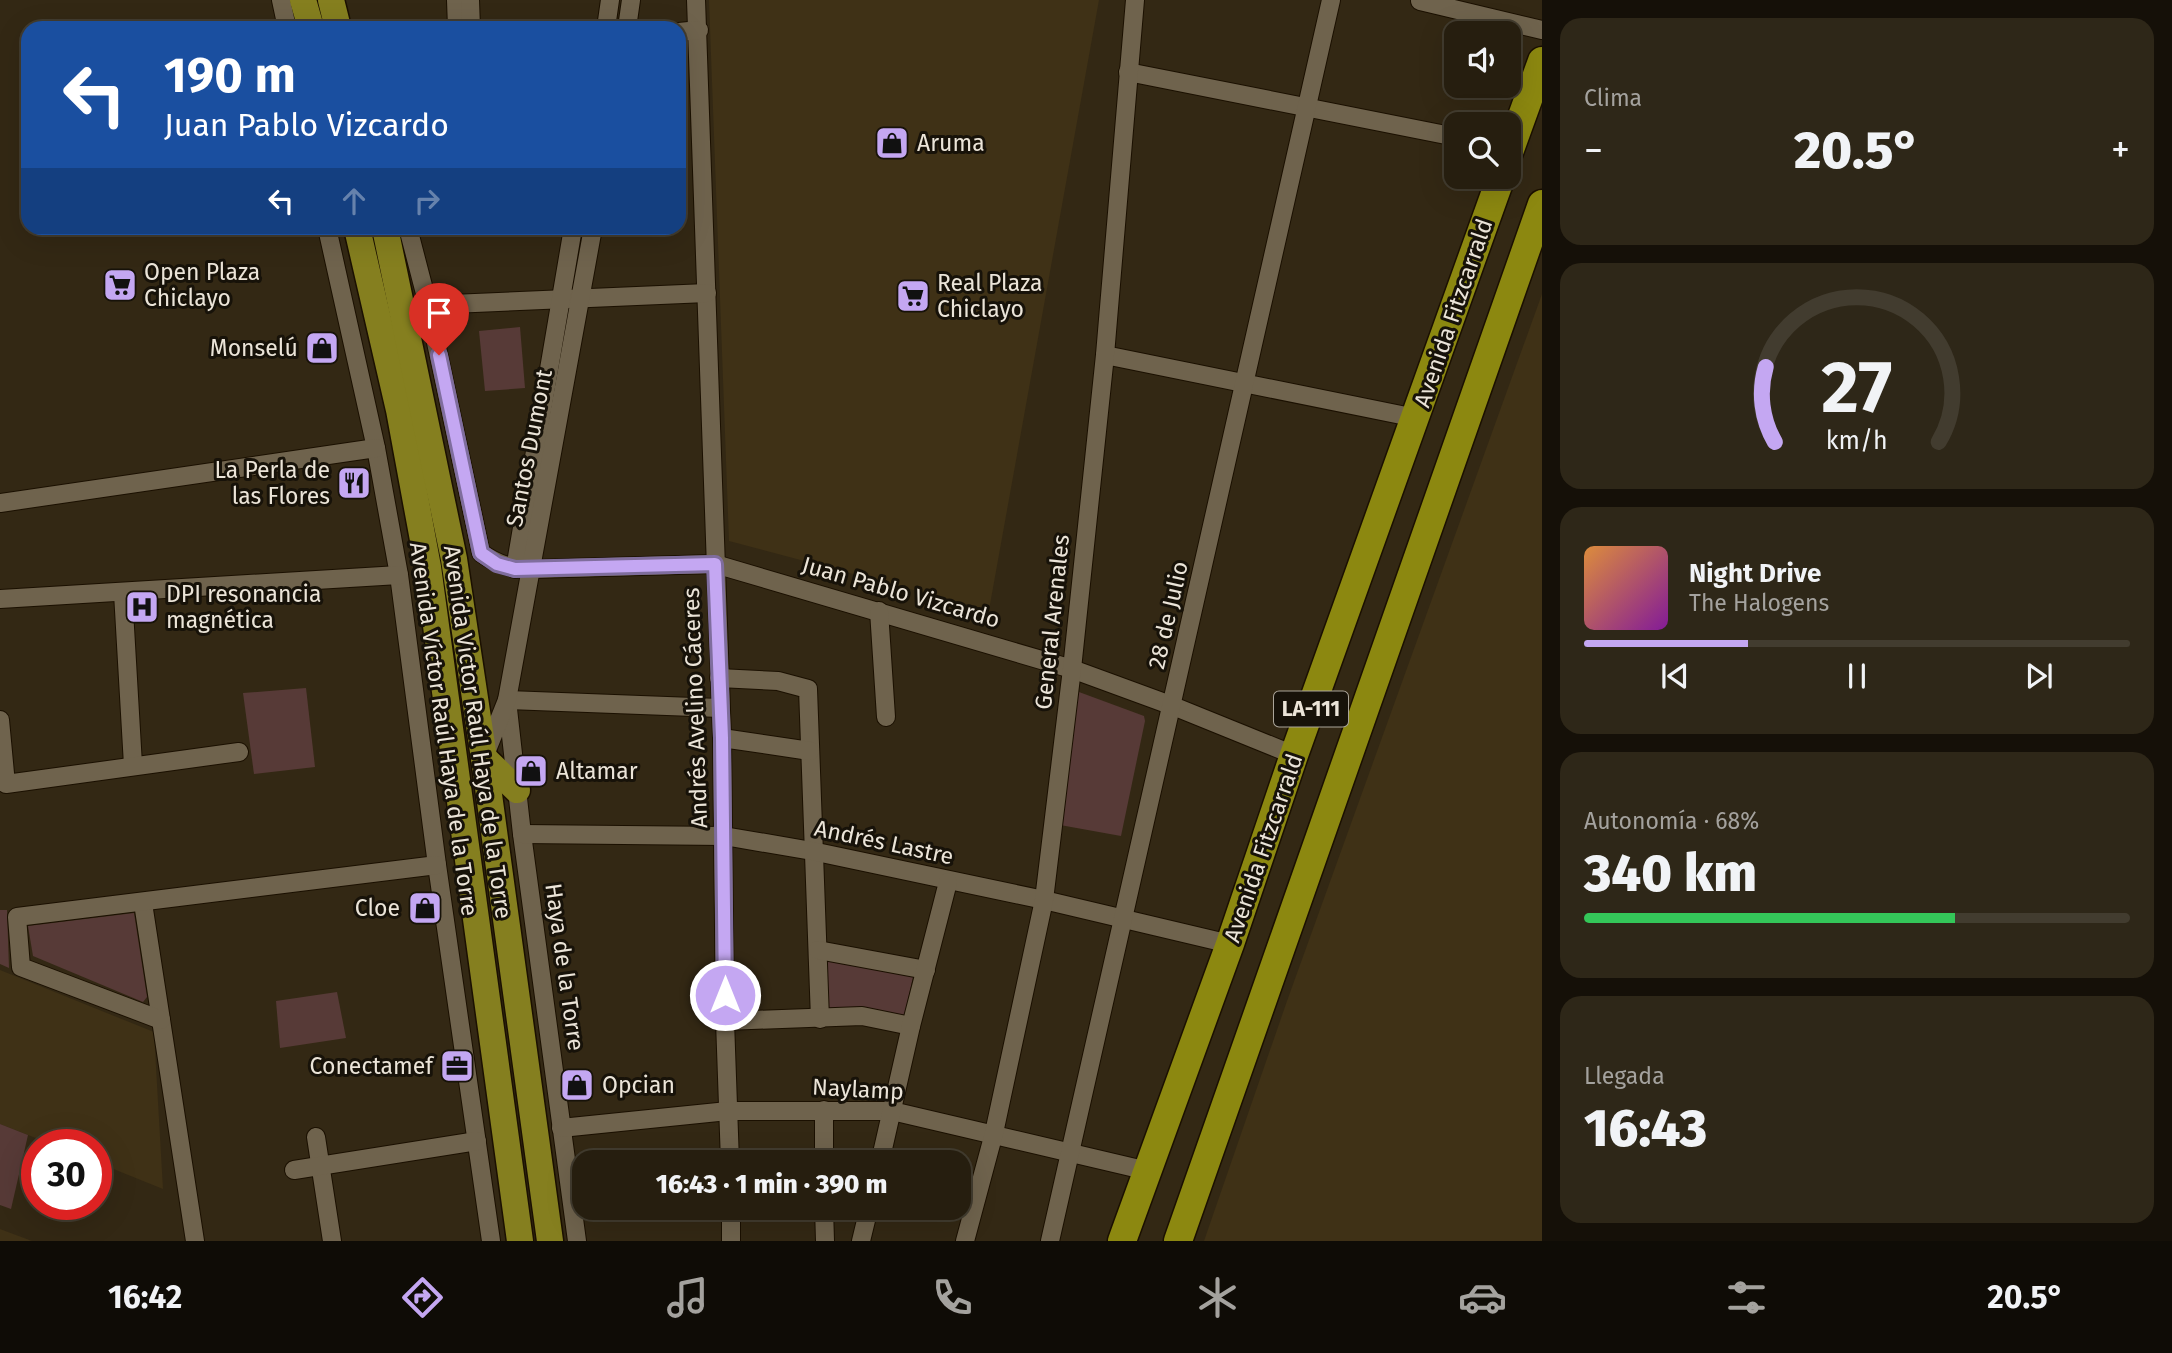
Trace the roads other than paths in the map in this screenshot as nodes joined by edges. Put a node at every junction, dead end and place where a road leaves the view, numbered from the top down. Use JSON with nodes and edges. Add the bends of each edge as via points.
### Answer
{"nodes":[{"id":1,"x":282,"y":0,"type":"edge"},
{"id":2,"x":303,"y":0,"type":"edge"},
{"id":3,"x":331,"y":0,"type":"edge"},
{"id":4,"x":456,"y":0,"type":"edge"},
{"id":5,"x":470,"y":0,"type":"edge"},
{"id":6,"x":611,"y":0,"type":"edge"},
{"id":7,"x":631,"y":0,"type":"edge"},
{"id":8,"x":696,"y":0,"type":"edge"},
{"id":9,"x":1135,"y":0,"type":"edge"},
{"id":10,"x":1331,"y":0,"type":"edge"},
{"id":11,"x":1420,"y":1,"type":"edge"},
{"id":12,"x":1466,"y":6,"type":"edge"},
{"id":13,"x":286,"y":21,"type":"edge"},
{"id":14,"x":309,"y":21,"type":"edge"},
{"id":15,"x":336,"y":21,"type":"edge"},
{"id":16,"x":457,"y":21,"type":"edge"},
{"id":17,"x":471,"y":21,"type":"edge"},
{"id":18,"x":607,"y":21,"type":"edge"},
{"id":19,"x":628,"y":21,"type":"edge"},
{"id":20,"x":699,"y":30,"type":"junction"},
{"id":21,"x":1542,"y":30,"type":"edge"},
{"id":22,"x":686,"y":31,"type":"edge"},
{"id":23,"x":1542,"y":61,"type":"edge"},
{"id":24,"x":1128,"y":72,"type":"junction"},
{"id":25,"x":1308,"y":107,"type":"junction"},
{"id":26,"x":1521,"y":118,"type":"edge"},
{"id":27,"x":1444,"y":135,"type":"edge"},
{"id":28,"x":1497,"y":189,"type":"edge"},
{"id":29,"x":1542,"y":204,"type":"edge"},
{"id":30,"x":329,"y":235,"type":"edge"},
{"id":31,"x":359,"y":235,"type":"edge"},
{"id":32,"x":389,"y":235,"type":"edge"},
{"id":33,"x":408,"y":235,"type":"edge"},
{"id":34,"x":572,"y":235,"type":"edge"},
{"id":35,"x":592,"y":235,"type":"edge"},
{"id":36,"x":406,"y":267,"type":"junction"},
{"id":37,"x":707,"y":293,"type":"junction"},
{"id":38,"x":560,"y":300,"type":"junction"},
{"id":39,"x":581,"y":300,"type":"junction"},
{"id":40,"x":428,"y":305,"type":"junction"},
{"id":41,"x":1105,"y":355,"type":"junction"},
{"id":42,"x":1245,"y":381,"type":"junction"},
{"id":43,"x":1416,"y":418,"type":"junction"},
{"id":44,"x":376,"y":448,"type":"junction"},
{"id":45,"x":0,"y":503,"type":"edge"},
{"id":46,"x":715,"y":564,"type":"junction"},
{"id":47,"x":523,"y":569,"type":"junction"},
{"id":48,"x":399,"y":575,"type":"junction"},
{"id":49,"x":123,"y":593,"type":"junction"},
{"id":50,"x":0,"y":598,"type":"edge"},
{"id":51,"x":879,"y":611,"type":"junction"},
{"id":52,"x":1072,"y":669,"type":"junction"},
{"id":53,"x":719,"y":678,"type":"junction"},
{"id":54,"x":507,"y":700,"type":"junction"},
{"id":55,"x":1173,"y":706,"type":"junction"},
{"id":56,"x":720,"y":708,"type":"junction"},
{"id":57,"x":886,"y":717,"type":"dead end"},
{"id":58,"x":0,"y":720,"type":"edge"},
{"id":59,"x":722,"y":738,"type":"junction"},
{"id":60,"x":810,"y":751,"type":"junction"},
{"id":61,"x":239,"y":752,"type":"dead end"},
{"id":62,"x":1294,"y":755,"type":"junction"},
{"id":63,"x":484,"y":758,"type":"junction"},
{"id":64,"x":133,"y":765,"type":"junction"},
{"id":65,"x":517,"y":789,"type":"junction"},
{"id":66,"x":522,"y":834,"type":"junction"},
{"id":67,"x":724,"y":836,"type":"junction"},
{"id":68,"x":812,"y":851,"type":"junction"},
{"id":69,"x":437,"y":865,"type":"junction"},
{"id":70,"x":948,"y":882,"type":"junction"},
{"id":71,"x":1044,"y":900,"type":"junction"},
{"id":72,"x":143,"y":903,"type":"junction"},
{"id":73,"x":1124,"y":918,"type":"junction"},
{"id":74,"x":1230,"y":944,"type":"junction"},
{"id":75,"x":818,"y":950,"type":"junction"},
{"id":76,"x":926,"y":971,"type":"junction"},
{"id":77,"x":820,"y":1019,"type":"junction"},
{"id":78,"x":161,"y":1020,"type":"junction"},
{"id":79,"x":725,"y":1021,"type":"junction"},
{"id":80,"x":911,"y":1026,"type":"junction"},
{"id":81,"x":824,"y":1110,"type":"junction"},
{"id":82,"x":728,"y":1111,"type":"junction"},
{"id":83,"x":892,"y":1111,"type":"junction"},
{"id":84,"x":561,"y":1128,"type":"junction"},
{"id":85,"x":994,"y":1133,"type":"junction"},
{"id":86,"x":316,"y":1137,"type":"dead end"},
{"id":87,"x":477,"y":1140,"type":"junction"},
{"id":88,"x":730,"y":1150,"type":"edge"},
{"id":89,"x":824,"y":1150,"type":"edge"},
{"id":90,"x":883,"y":1150,"type":"edge"},
{"id":91,"x":1071,"y":1152,"type":"junction"},
{"id":92,"x":319,"y":1166,"type":"junction"},
{"id":93,"x":293,"y":1170,"type":"dead end"},
{"id":94,"x":1148,"y":1171,"type":"junction"},
{"id":95,"x":731,"y":1220,"type":"edge"},
{"id":96,"x":824,"y":1220,"type":"edge"},
{"id":97,"x":866,"y":1220,"type":"edge"},
{"id":98,"x":195,"y":1241,"type":"edge"},
{"id":99,"x":332,"y":1241,"type":"edge"},
{"id":100,"x":491,"y":1241,"type":"edge"},
{"id":101,"x":520,"y":1241,"type":"edge"},
{"id":102,"x":550,"y":1241,"type":"edge"},
{"id":103,"x":577,"y":1241,"type":"edge"},
{"id":104,"x":732,"y":1241,"type":"edge"},
{"id":105,"x":824,"y":1241,"type":"edge"},
{"id":106,"x":861,"y":1241,"type":"edge"},
{"id":107,"x":965,"y":1241,"type":"edge"},
{"id":108,"x":1050,"y":1241,"type":"edge"},
{"id":109,"x":1122,"y":1241,"type":"edge"},
{"id":110,"x":1178,"y":1241,"type":"edge"}],
"edges":[{"from":1,"to":13,"type":"street"},
{"from":2,"to":14,"type":"main road"},
{"from":3,"to":15,"type":"main road"},
{"from":4,"to":16,"type":"street"},
{"from":5,"to":17,"type":"street"},
{"from":6,"to":18,"type":"street"},
{"from":7,"to":19,"type":"street"},
{"from":8,"to":20,"type":"street","name":"Andrés Avelino Cáceres"},
{"from":9,"to":24,"type":"street","name":"General Arenales"},
{"from":10,"to":25,"type":"street","name":"28 de Julio"},
{"from":11,"to":12,"type":"street"},
{"from":12,"to":21,"type":"street"},
{"from":20,"to":22,"type":"street"},
{"from":20,"to":37,"type":"street","name":"Andrés Avelino Cáceres"},
{"from":23,"to":26,"type":"highway"},
{"from":24,"to":25,"type":"street"},
{"from":24,"to":41,"type":"street","name":"General Arenales"},
{"from":25,"to":27,"type":"street"},
{"from":25,"to":42,"type":"street","name":"28 de Julio"},
{"from":28,"to":43,"type":"highway","name":"Avenida Fitzcarrald","number":"LA-111"},
{"from":29,"to":110,"type":"highway","name":"Avenida Fitzcarrald","number":"LA-111"},
{"from":30,"to":44,"type":"street","name":"Avenida Víctor Raúl Haya de la Torre"},
{"from":31,"to":101,"type":"main road","name":"Avenida Victor Raúl Haya de la Torre","via":[[428,567]]},
{"from":32,"to":36,"type":"main road","name":"Avenida Victor Raúl Haya de la Torre"},
{"from":33,"to":36,"type":"street"},
{"from":34,"to":38,"type":"street","name":"Santos Dumont"},
{"from":35,"to":39,"type":"street","name":"Santos Dumont"},
{"from":36,"to":40,"type":"street"},
{"from":36,"to":63,"type":"main road","name":"Avenida Victor Raúl Haya de la Torre"},
{"from":37,"to":39,"type":"street"},
{"from":37,"to":46,"type":"street","name":"Andrés Avelino Cáceres"},
{"from":38,"to":39,"type":"street"},
{"from":38,"to":40,"type":"street"},
{"from":38,"to":47,"type":"street","name":"Santos Dumont"},
{"from":39,"to":47,"type":"street","name":"Santos Dumont"},
{"from":40,"to":47,"type":"street","name":"Juan Pablo Vizcardo","via":[[481,553],[497,564]]},
{"from":41,"to":42,"type":"street"},
{"from":41,"to":52,"type":"street","name":"General Arenales"},
{"from":42,"to":43,"type":"street"},
{"from":42,"to":55,"type":"street","name":"28 de Julio"},
{"from":43,"to":62,"type":"highway","name":"Avenida Fitzcarrald","number":"LA-111"},
{"from":44,"to":45,"type":"street"},
{"from":44,"to":48,"type":"street","name":"Avenida Víctor Raúl Haya de la Torre"},
{"from":46,"to":47,"type":"street","name":"Juan Pablo Vizcardo"},
{"from":46,"to":51,"type":"street","name":"Juan Pablo Vizcardo"},
{"from":46,"to":53,"type":"street","name":"Andrés Avelino Cáceres"},
{"from":47,"to":54,"type":"street","name":"Santos Dumont"},
{"from":48,"to":49,"type":"street"},
{"from":48,"to":69,"type":"street","name":"Avenida Víctor Raúl Haya de la Torre"},
{"from":49,"to":50,"type":"street"},
{"from":49,"to":64,"type":"street"},
{"from":51,"to":52,"type":"street","name":"Juan Pablo Vizcardo"},
{"from":51,"to":57,"type":"street"},
{"from":52,"to":55,"type":"street","name":"Juan Pablo Vizcardo"},
{"from":52,"to":71,"type":"street","name":"General Arenales"},
{"from":53,"to":56,"type":"street","name":"Andrés Avelino Cáceres"},
{"from":53,"to":60,"type":"street","via":[[778,681],[808,689]]},
{"from":54,"to":56,"type":"street"},
{"from":54,"to":63,"type":"street","name":"Santos Dumont"},
{"from":54,"to":65,"type":"street","name":"Haya de la Torre"},
{"from":55,"to":62,"type":"street","name":"Juan Pablo Vizcardo"},
{"from":55,"to":73,"type":"street","name":"28 de Julio"},
{"from":56,"to":59,"type":"street","name":"Andrés Avelino Cáceres"},
{"from":58,"to":64,"type":"street","via":[[6,784]]},
{"from":59,"to":60,"type":"street"},
{"from":59,"to":67,"type":"street","name":"Andrés Avelino Cáceres"},
{"from":60,"to":68,"type":"street"},
{"from":61,"to":64,"type":"street"},
{"from":62,"to":74,"type":"highway","name":"Avenida Fitzcarrald","number":"LA-111"},
{"from":63,"to":65,"type":"main road"},
{"from":63,"to":102,"type":"main road","name":"Avenida Victor Raúl Haya de la Torre"},
{"from":65,"to":66,"type":"street","name":"Haya de la Torre"},
{"from":66,"to":67,"type":"street","name":"Andrés Lastre"},
{"from":66,"to":84,"type":"street","name":"Haya de la Torre"},
{"from":67,"to":68,"type":"street","name":"Andrés Lastre"},
{"from":67,"to":79,"type":"street","name":"Andrés Avelino Cáceres"},
{"from":68,"to":70,"type":"street","name":"Andrés Lastre"},
{"from":68,"to":75,"type":"street"},
{"from":69,"to":72,"type":"street"},
{"from":69,"to":87,"type":"street","name":"Avenida Víctor Raúl Haya de la Torre"},
{"from":70,"to":71,"type":"street","name":"Andrés Lastre"},
{"from":70,"to":76,"type":"street"},
{"from":71,"to":73,"type":"street","name":"Andrés Lastre"},
{"from":71,"to":85,"type":"street","name":"General Arenales"},
{"from":72,"to":78,"type":"street"},
{"from":72,"to":78,"type":"street","via":[[17,917],[21,967]]},
{"from":73,"to":74,"type":"street","name":"Andrés Lastre"},
{"from":73,"to":91,"type":"street","name":"28 de Julio"},
{"from":74,"to":94,"type":"highway","name":"Avenida Fitzcarrald","number":"LA-111"},
{"from":75,"to":76,"type":"street"},
{"from":75,"to":77,"type":"street"},
{"from":76,"to":80,"type":"street"},
{"from":77,"to":79,"type":"street"},
{"from":77,"to":80,"type":"street","via":[[862,1016]]},
{"from":78,"to":98,"type":"street"},
{"from":79,"to":82,"type":"street","name":"Andrés Avelino Cáceres"},
{"from":80,"to":83,"type":"street"},
{"from":81,"to":82,"type":"street","name":"Naylamp"},
{"from":81,"to":83,"type":"street","name":"Naylamp"},
{"from":81,"to":89,"type":"street"},
{"from":82,"to":84,"type":"street","name":"Naylamp"},
{"from":82,"to":88,"type":"street","name":"Andrés Avelino Cáceres"},
{"from":83,"to":85,"type":"street","name":"Naylamp"},
{"from":83,"to":90,"type":"street"},
{"from":84,"to":103,"type":"street","name":"Haya de la Torre"},
{"from":85,"to":91,"type":"street","name":"Naylamp"},
{"from":85,"to":107,"type":"street","name":"General Arenales"},
{"from":86,"to":92,"type":"street"},
{"from":87,"to":92,"type":"street"},
{"from":87,"to":100,"type":"street","name":"Avenida Víctor Raúl Haya de la Torre"},
{"from":91,"to":94,"type":"street","name":"Naylamp"},
{"from":91,"to":108,"type":"street","name":"28 de Julio"},
{"from":92,"to":93,"type":"street"},
{"from":92,"to":99,"type":"street"},
{"from":94,"to":109,"type":"highway","name":"Avenida Fitzcarrald","number":"LA-111"},
{"from":95,"to":104,"type":"street"},
{"from":96,"to":105,"type":"street"},
{"from":97,"to":106,"type":"street"}]}
